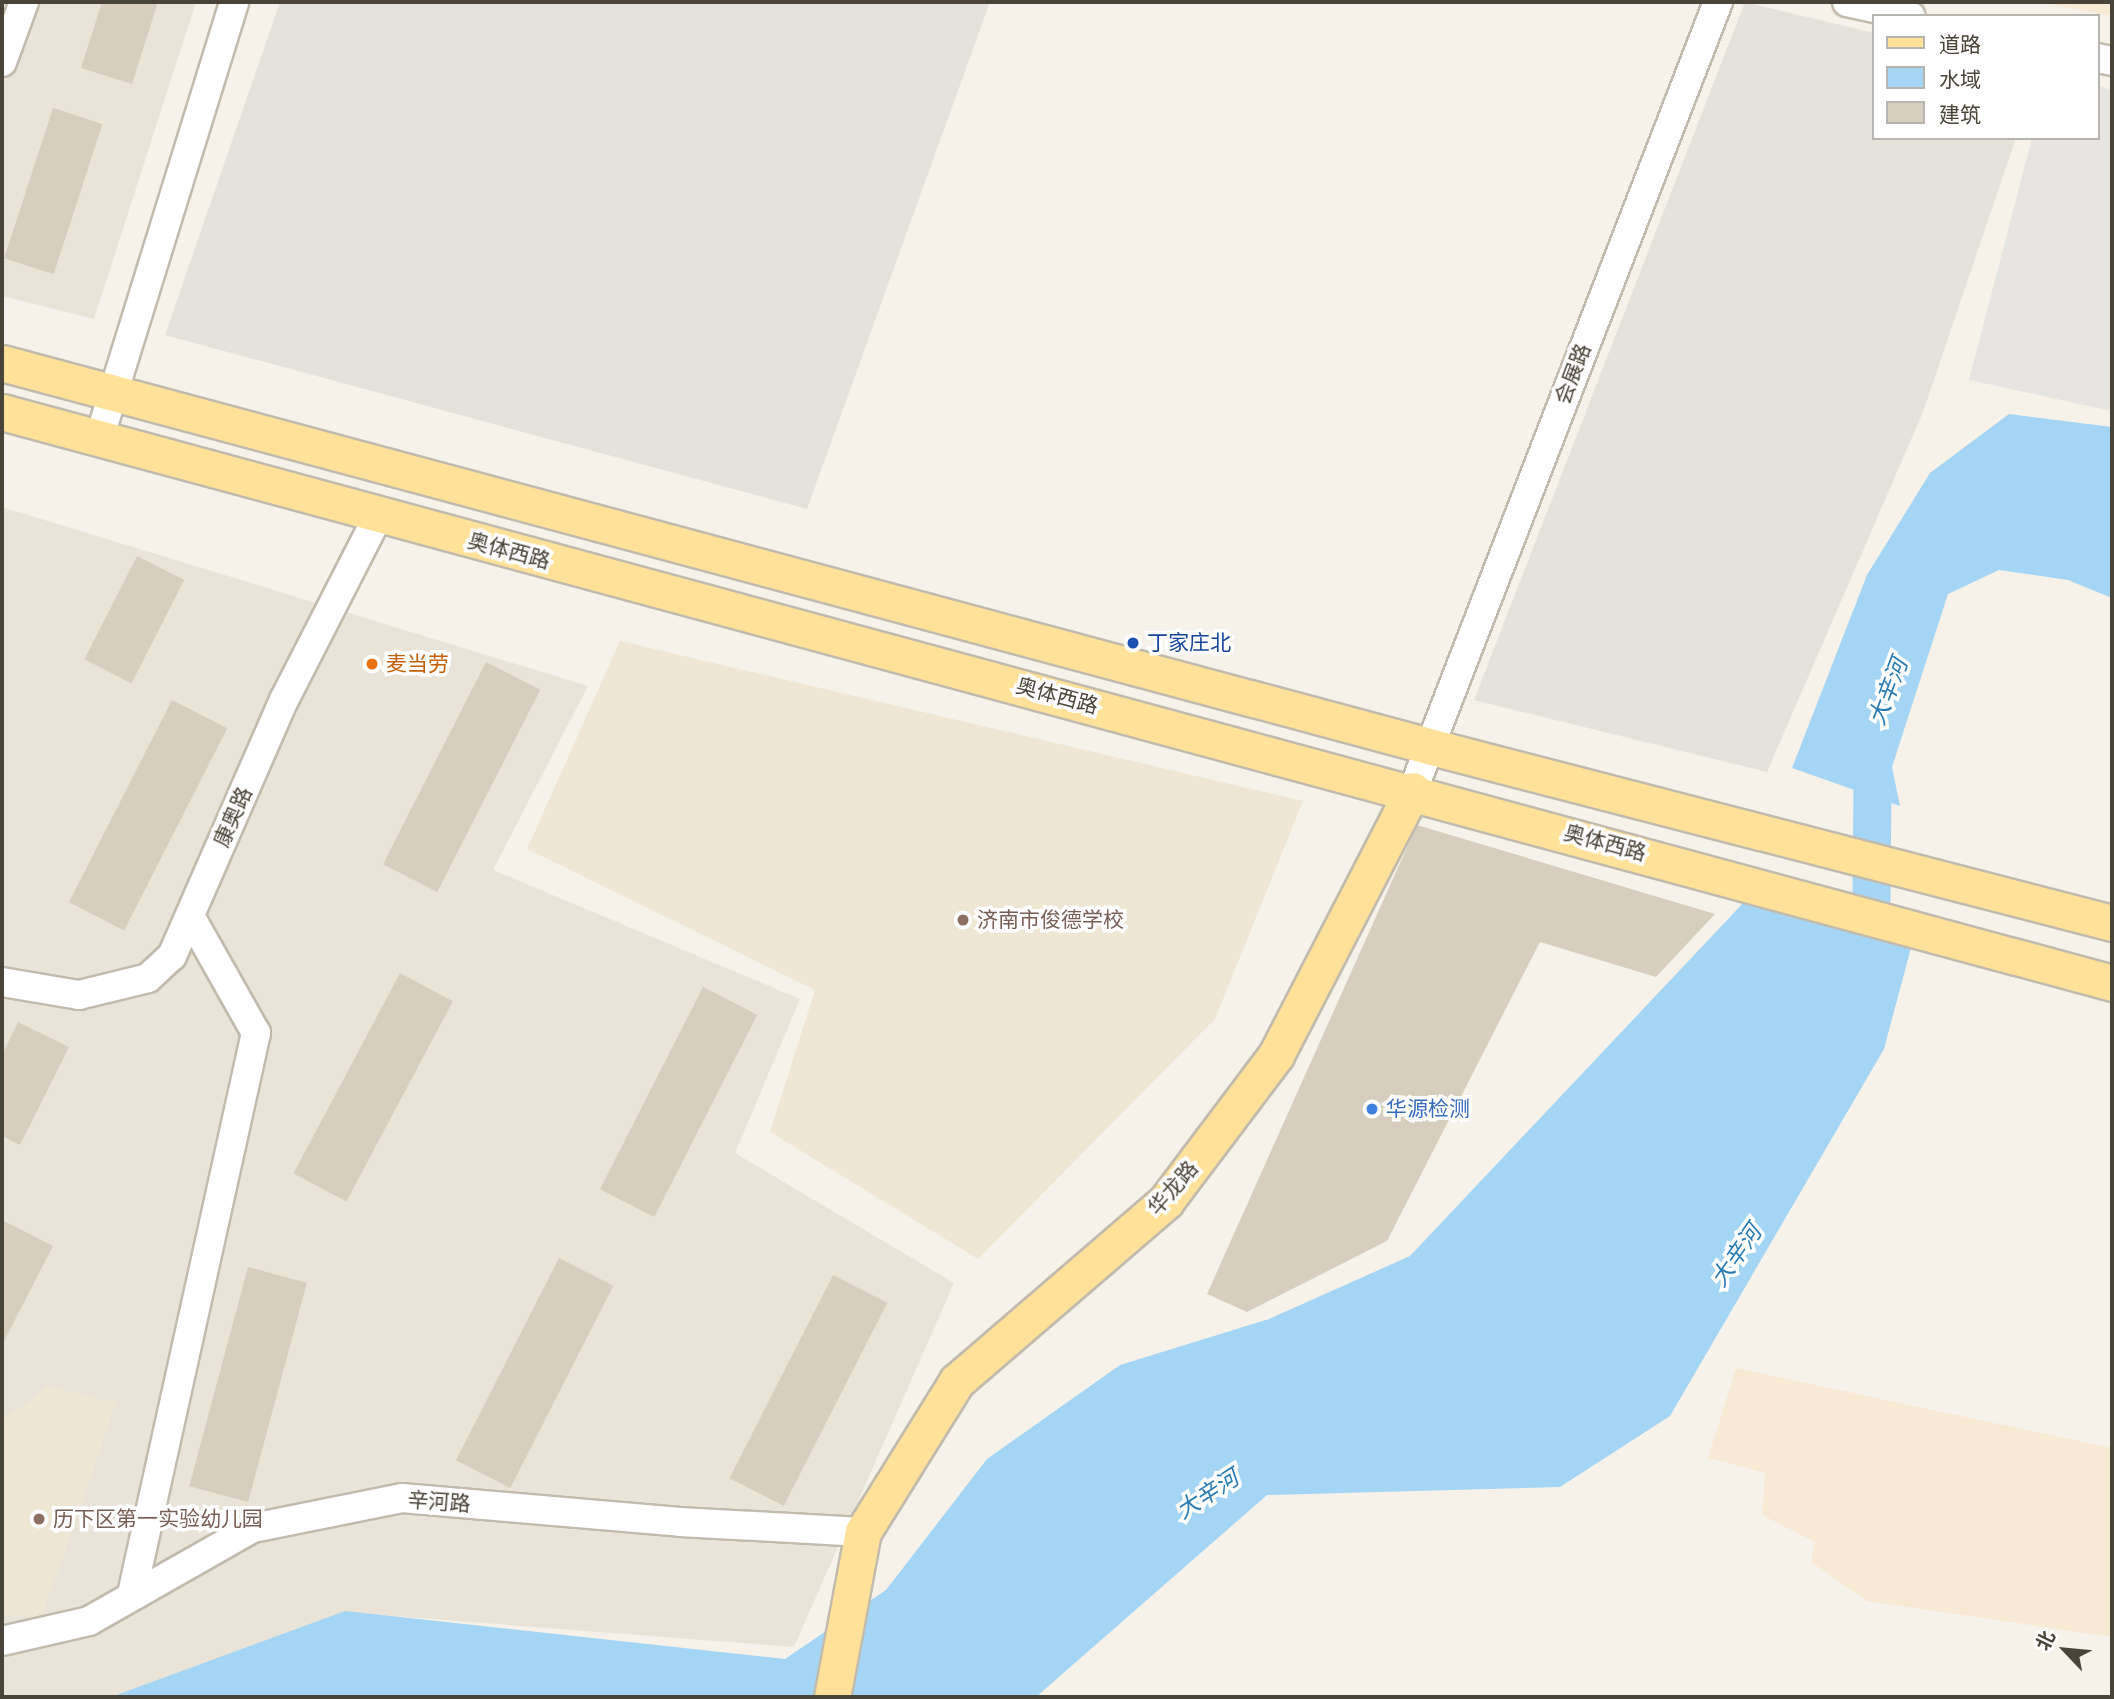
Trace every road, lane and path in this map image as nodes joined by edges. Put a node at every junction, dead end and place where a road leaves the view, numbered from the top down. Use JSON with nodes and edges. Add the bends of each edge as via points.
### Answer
{"nodes":[{"id":1,"x":24,"y":2,"type":"edge"},
{"id":2,"x":234,"y":2,"type":"edge"},
{"id":3,"x":1718,"y":2,"type":"edge"},
{"id":4,"x":1847,"y":2,"type":"edge"},
{"id":5,"x":1901,"y":14,"type":"edge"},
{"id":6,"x":2,"y":62,"type":"edge"},
{"id":7,"x":2,"y":363,"type":"edge"},
{"id":8,"x":112,"y":394,"type":"junction"},
{"id":9,"x":2,"y":412,"type":"edge"},
{"id":10,"x":99,"y":439,"type":"junction"},
{"id":11,"x":378,"y":516,"type":"junction"},
{"id":12,"x":1428,"y":746,"type":"junction"},
{"id":13,"x":1413,"y":790,"type":"junction"},
{"id":14,"x":190,"y":916,"type":"junction"},
{"id":15,"x":2112,"y":923,"type":"edge"},
{"id":16,"x":2,"y":982,"type":"edge"},
{"id":17,"x":2112,"y":983,"type":"edge"},
{"id":18,"x":863,"y":1532,"type":"junction"},
{"id":19,"x":132,"y":1594,"type":"junction"},
{"id":20,"x":2,"y":1641,"type":"edge"},
{"id":21,"x":832,"y":1697,"type":"edge"}],
"edges":[{"from":1,"to":6,"type":"street"},
{"from":2,"to":8,"type":"street"},
{"from":3,"to":12,"type":"street","name":"会展路"},
{"from":4,"to":5,"type":"street"},
{"from":7,"to":8,"type":"main road"},
{"from":8,"to":10,"type":"street"},
{"from":8,"to":12,"type":"main road"},
{"from":9,"to":10,"type":"main road","name":"奥体西路"},
{"from":10,"to":11,"type":"main road","name":"奥体西路"},
{"from":11,"to":13,"type":"main road","name":"奥体西路"},
{"from":11,"to":14,"type":"street","name":"康奥路","via":[[284,700]]},
{"from":12,"to":13,"type":"street"},
{"from":12,"to":15,"type":"main road"},
{"from":13,"to":17,"type":"main road","name":"奥体西路"},
{"from":13,"to":18,"type":"main road","name":"华龙路","via":[[1276,1055],[1166,1201],[957,1381]]},
{"from":14,"to":16,"type":"street","name":"康奥路","via":[[172,956],[149,978],[79,995]]},
{"from":14,"to":19,"type":"street","via":[[256,1033]]},
{"from":18,"to":19,"type":"street","name":"辛河路","via":[[402,1498],[253,1528]]},
{"from":18,"to":21,"type":"main road"},
{"from":19,"to":20,"type":"street","name":"辛河路","via":[[89,1620]]}]}
